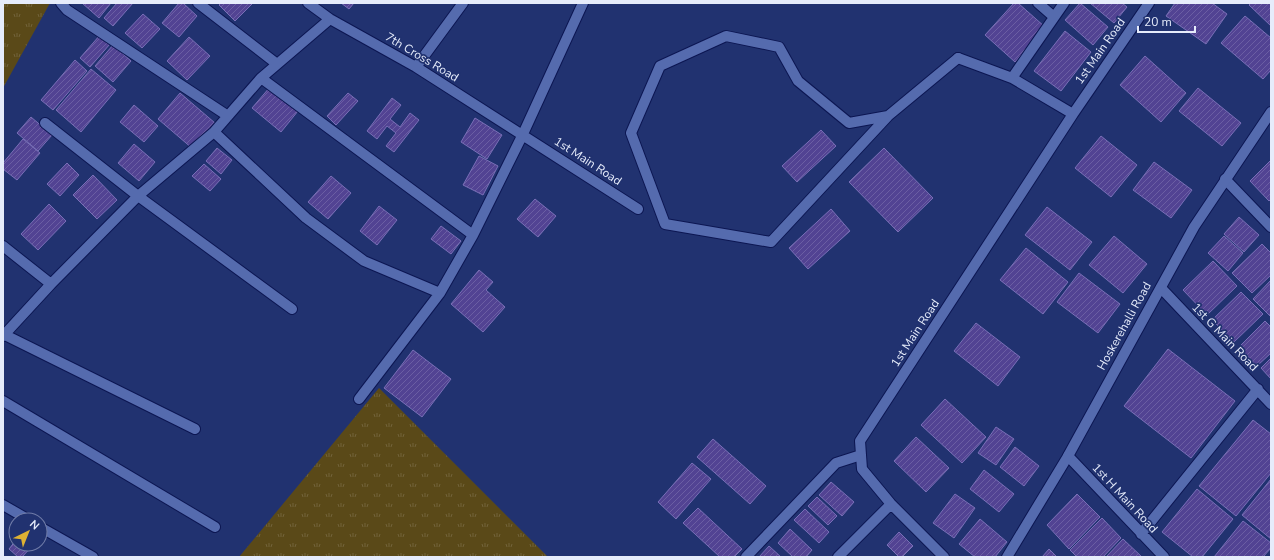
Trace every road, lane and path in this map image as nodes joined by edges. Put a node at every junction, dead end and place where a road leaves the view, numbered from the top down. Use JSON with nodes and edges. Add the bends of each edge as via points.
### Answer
{"nodes":[{"id":1,"x":61,"y":3,"type":"edge"},
{"id":2,"x":198,"y":3,"type":"edge"},
{"id":3,"x":308,"y":3,"type":"edge"},
{"id":4,"x":463,"y":3,"type":"edge"},
{"id":5,"x":583,"y":3,"type":"edge"},
{"id":6,"x":1038,"y":3,"type":"edge"},
{"id":7,"x":1064,"y":3,"type":"edge"},
{"id":8,"x":1149,"y":3,"type":"edge"},
{"id":9,"x":1054,"y":17,"type":"junction"},
{"id":10,"x":330,"y":19,"type":"junction"},
{"id":11,"x":277,"y":64,"type":"junction"},
{"id":12,"x":416,"y":67,"type":"junction"},
{"id":13,"x":260,"y":78,"type":"junction"},
{"id":14,"x":1012,"y":78,"type":"junction"},
{"id":15,"x":1271,"y":112,"type":"edge"},
{"id":16,"x":1073,"y":114,"type":"junction"},
{"id":17,"x":228,"y":116,"type":"junction"},
{"id":18,"x":888,"y":116,"type":"junction"},
{"id":19,"x":45,"y":123,"type":"dead end"},
{"id":20,"x":214,"y":132,"type":"junction"},
{"id":21,"x":522,"y":134,"type":"junction"},
{"id":22,"x":1225,"y":179,"type":"junction"},
{"id":23,"x":138,"y":196,"type":"junction"},
{"id":24,"x":638,"y":209,"type":"dead end"},
{"id":25,"x":1271,"y":227,"type":"edge"},
{"id":26,"x":473,"y":235,"type":"junction"},
{"id":27,"x":3,"y":246,"type":"edge"},
{"id":28,"x":51,"y":284,"type":"junction"},
{"id":29,"x":1161,"y":288,"type":"junction"},
{"id":30,"x":440,"y":293,"type":"junction"},
{"id":31,"x":292,"y":309,"type":"dead end"},
{"id":32,"x":4,"y":336,"type":"edge"},
{"id":33,"x":1258,"y":389,"type":"junction"},
{"id":34,"x":360,"y":399,"type":"dead end"},
{"id":35,"x":3,"y":401,"type":"edge"},
{"id":36,"x":1271,"y":404,"type":"edge"},
{"id":37,"x":195,"y":429,"type":"dead end"},
{"id":38,"x":861,"y":455,"type":"junction"},
{"id":39,"x":1068,"y":456,"type":"junction"},
{"id":40,"x":891,"y":504,"type":"junction"},
{"id":41,"x":3,"y":505,"type":"edge"},
{"id":42,"x":15,"y":512,"type":"edge"},
{"id":43,"x":215,"y":527,"type":"dead end"},
{"id":44,"x":48,"y":532,"type":"edge"},
{"id":45,"x":1141,"y":534,"type":"junction"},
{"id":46,"x":92,"y":557,"type":"edge"},
{"id":47,"x":746,"y":557,"type":"edge"},
{"id":48,"x":838,"y":557,"type":"edge"},
{"id":49,"x":944,"y":557,"type":"edge"},
{"id":50,"x":1007,"y":557,"type":"edge"},
{"id":51,"x":1164,"y":557,"type":"edge"}],
"edges":[{"from":1,"to":17,"type":"street","via":[[66,10]]},
{"from":2,"to":11,"type":"street"},
{"from":3,"to":10,"type":"street","name":"7th Cross Road"},
{"from":4,"to":12,"type":"street"},
{"from":5,"to":21,"type":"street"},
{"from":6,"to":9,"type":"street"},
{"from":7,"to":9,"type":"street"},
{"from":8,"to":16,"type":"street","name":"1st Main Road"},
{"from":9,"to":14,"type":"street"},
{"from":10,"to":11,"type":"street"},
{"from":10,"to":12,"type":"street","name":"7th Cross Road"},
{"from":11,"to":13,"type":"street"},
{"from":12,"to":21,"type":"street","name":"7th Cross Road"},
{"from":13,"to":17,"type":"street"},
{"from":13,"to":26,"type":"street"},
{"from":14,"to":16,"type":"street"},
{"from":14,"to":18,"type":"street","via":[[958,58]]},
{"from":15,"to":22,"type":"street","name":"Hoskerehalli Road"},
{"from":16,"to":38,"type":"street","name":"1st Main Road","via":[[860,441]]},
{"from":17,"to":20,"type":"street"},
{"from":18,"to":18,"type":"street","via":[[771,242],[665,224],[631,133],[660,66],[726,36],[779,47],[798,81],[849,123]]},
{"from":19,"to":23,"type":"street"},
{"from":20,"to":23,"type":"street"},
{"from":20,"to":30,"type":"street","via":[[306,218],[364,261]]},
{"from":21,"to":24,"type":"street","name":"1st Main Road"},
{"from":21,"to":26,"type":"street"},
{"from":22,"to":25,"type":"street"},
{"from":22,"to":29,"type":"street","name":"Hoskerehalli Road","via":[[1194,227]]},
{"from":23,"to":28,"type":"street"},
{"from":23,"to":31,"type":"street"},
{"from":26,"to":30,"type":"street"},
{"from":27,"to":28,"type":"street"},
{"from":28,"to":32,"type":"street"},
{"from":29,"to":33,"type":"street","name":"1st G Main Road"},
{"from":29,"to":39,"type":"street","name":"Hoskerehalli Road"},
{"from":30,"to":34,"type":"street"},
{"from":32,"to":37,"type":"street"},
{"from":33,"to":36,"type":"street","name":"1st G Main Road"},
{"from":33,"to":45,"type":"street"},
{"from":35,"to":43,"type":"street"},
{"from":38,"to":40,"type":"street","name":"1st Main Road","via":[[862,469]]},
{"from":38,"to":47,"type":"street","via":[[836,463]]},
{"from":39,"to":45,"type":"street","name":"1st H Main Road"},
{"from":39,"to":50,"type":"street","name":"Hoskerehalli Road"},
{"from":40,"to":48,"type":"street"},
{"from":40,"to":49,"type":"street","name":"1st Main Road"},
{"from":41,"to":42,"type":"street"},
{"from":44,"to":46,"type":"street"},
{"from":45,"to":51,"type":"street","name":"1st H Main Road"}]}
